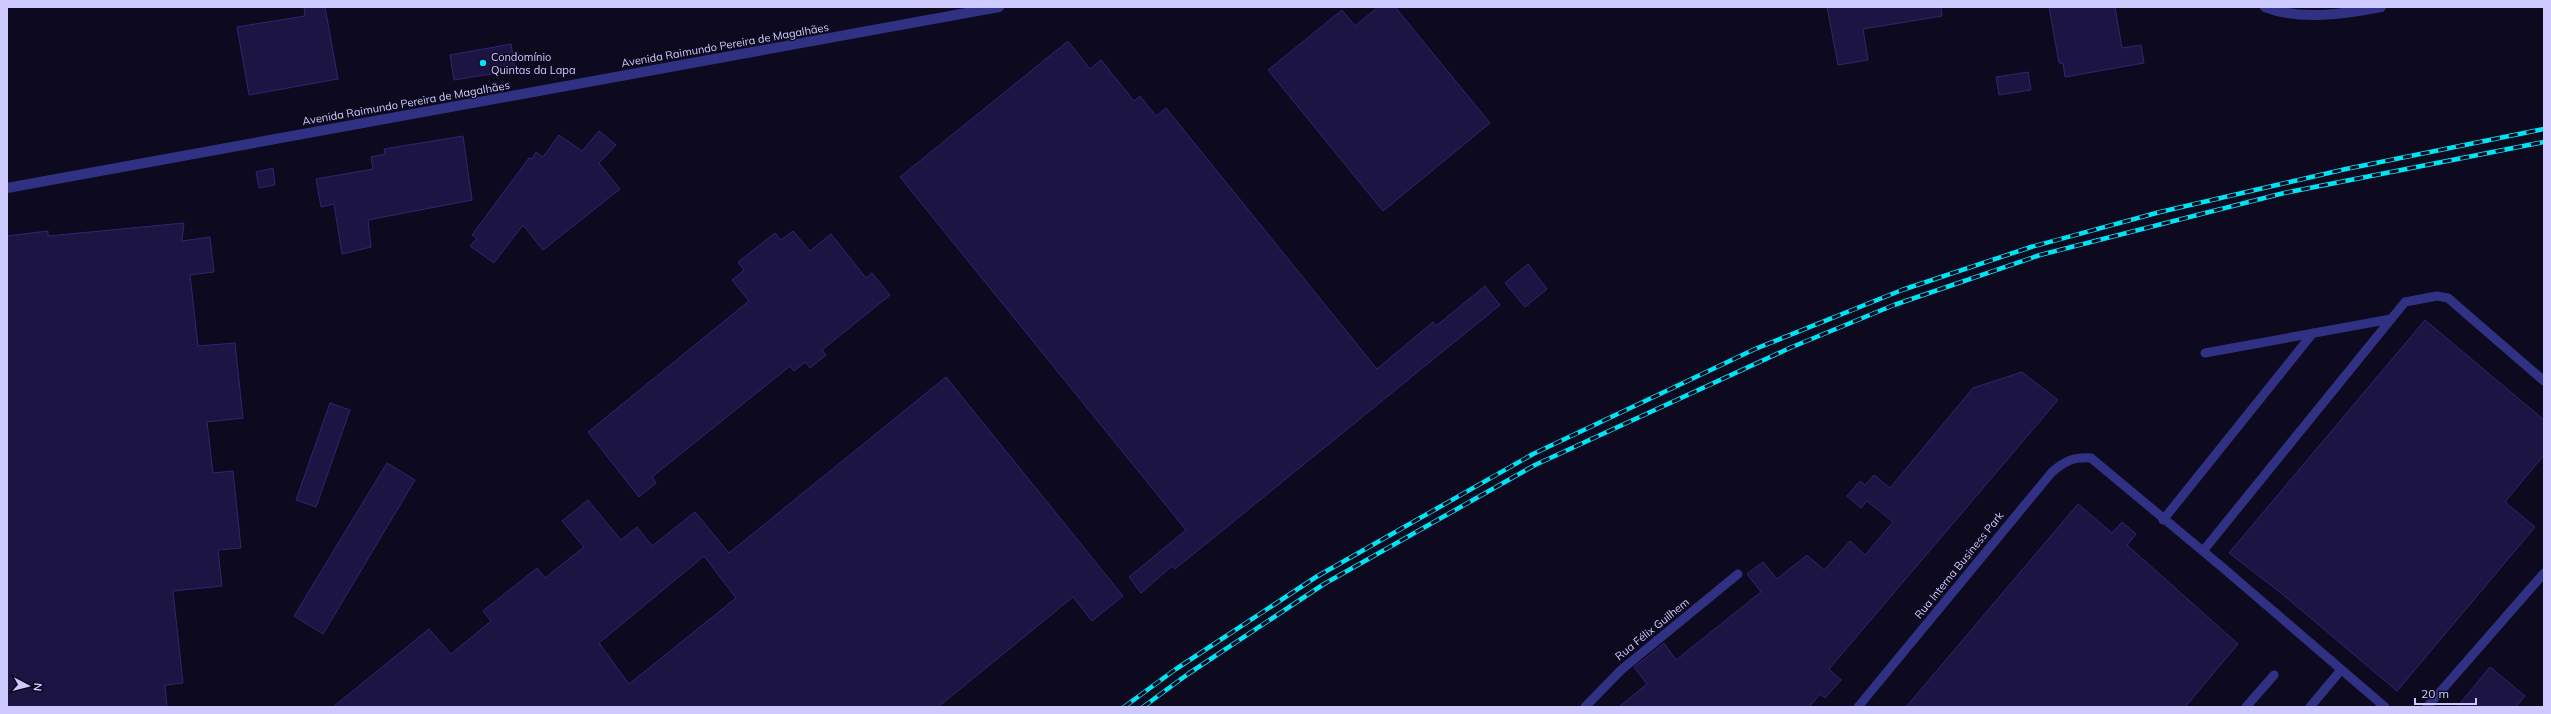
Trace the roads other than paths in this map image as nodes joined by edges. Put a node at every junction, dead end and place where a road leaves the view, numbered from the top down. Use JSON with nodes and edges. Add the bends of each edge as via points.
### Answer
{"nodes":[{"id":1,"x":999,"y":7,"type":"edge"},
{"id":2,"x":2265,"y":7,"type":"edge"},
{"id":3,"x":2381,"y":7,"type":"edge"},
{"id":4,"x":7,"y":188,"type":"edge"},
{"id":5,"x":2391,"y":319,"type":"junction"},
{"id":6,"x":2313,"y":333,"type":"junction"},
{"id":7,"x":2205,"y":353,"type":"dead end"},
{"id":8,"x":2544,"y":381,"type":"edge"},
{"id":9,"x":2163,"y":520,"type":"junction"},
{"id":10,"x":2203,"y":552,"type":"junction"},
{"id":11,"x":2544,"y":573,"type":"edge"},
{"id":12,"x":1738,"y":574,"type":"dead end"},
{"id":13,"x":2341,"y":670,"type":"junction"},
{"id":14,"x":2274,"y":675,"type":"dead end"},
{"id":15,"x":2379,"y":705,"type":"edge"},
{"id":16,"x":1585,"y":707,"type":"edge"},
{"id":17,"x":1858,"y":707,"type":"edge"},
{"id":18,"x":2246,"y":707,"type":"edge"},
{"id":19,"x":2310,"y":707,"type":"edge"},
{"id":20,"x":2427,"y":707,"type":"edge"}],
"edges":[{"from":1,"to":4,"type":"street","name":"Avenida Raimundo Pereira de Magalhães"},
{"from":2,"to":3,"type":"street","via":[[2279,13],[2315,14],[2356,12]]},
{"from":5,"to":6,"type":"lane"},
{"from":5,"to":8,"type":"lane","via":[[2405,302],[2437,296],[2448,298]]},
{"from":5,"to":10,"type":"lane"},
{"from":6,"to":7,"type":"lane"},
{"from":6,"to":9,"type":"lane"},
{"from":9,"to":10,"type":"lane"},
{"from":9,"to":17,"type":"lane","name":"Rua Interna Business Park","via":[[2091,458],[2067,460],[2052,472]]},
{"from":10,"to":13,"type":"lane"},
{"from":11,"to":20,"type":"lane"},
{"from":12,"to":16,"type":"lane","name":"Rua Félix Guilhem","via":[[1621,670]]},
{"from":13,"to":15,"type":"lane"},
{"from":13,"to":19,"type":"lane"},
{"from":14,"to":18,"type":"lane"}]}
